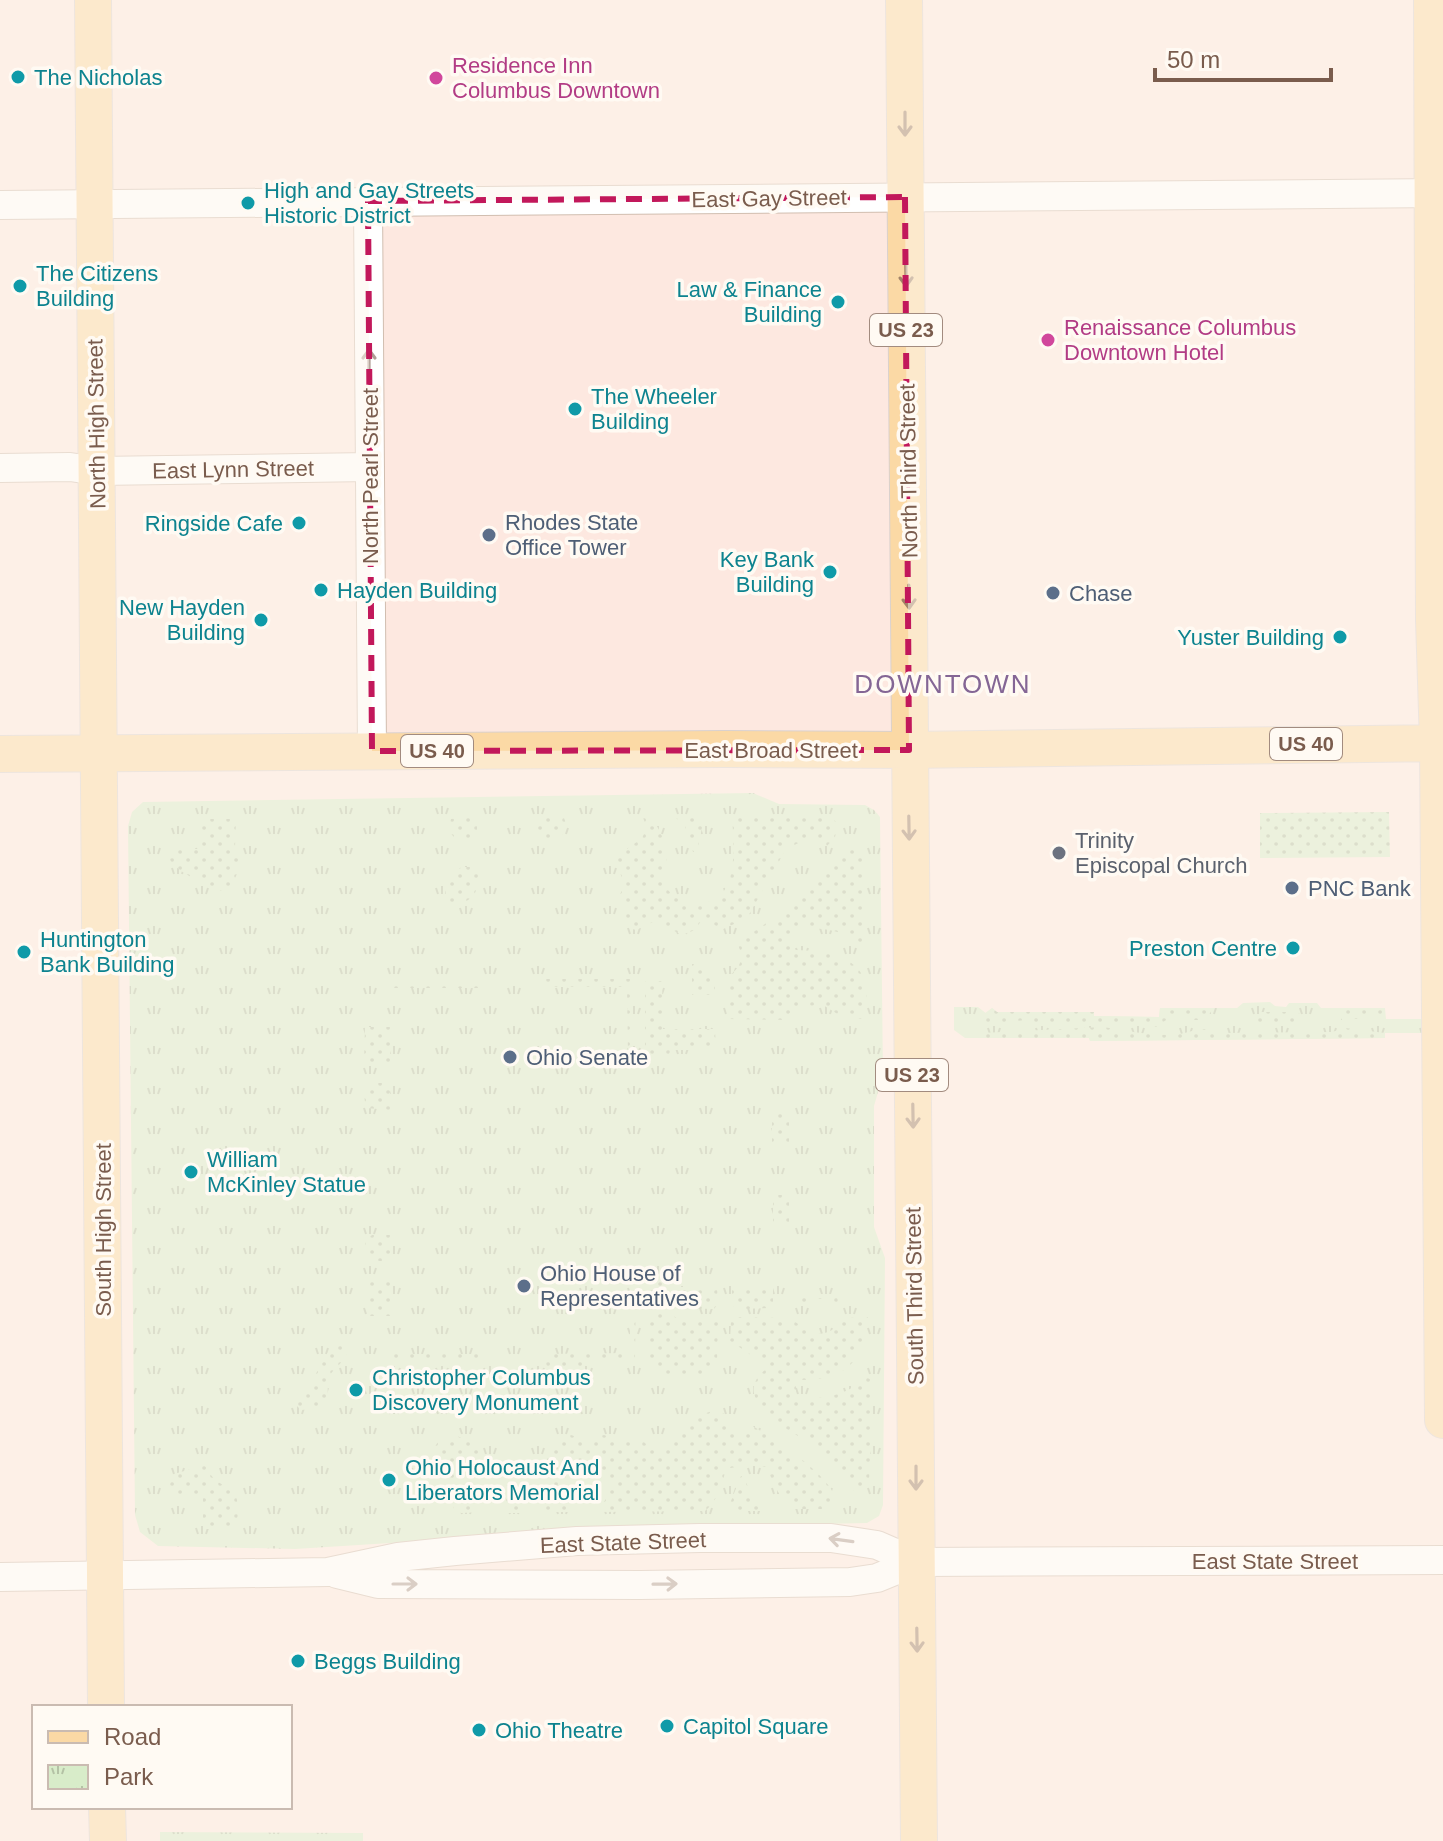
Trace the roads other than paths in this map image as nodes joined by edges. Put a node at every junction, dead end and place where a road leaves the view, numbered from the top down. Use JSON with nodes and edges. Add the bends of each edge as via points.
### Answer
{"nodes":[{"id":1,"x":93,"y":0,"type":"edge"},
{"id":2,"x":904,"y":0,"type":"edge"},
{"id":3,"x":1432,"y":0,"type":"edge"},
{"id":4,"x":1438,"y":193,"type":"edge"},
{"id":5,"x":905,"y":197,"type":"junction"},
{"id":6,"x":368,"y":201,"type":"junction"},
{"id":7,"x":94,"y":204,"type":"junction"},
{"id":8,"x":0,"y":205,"type":"edge"},
{"id":9,"x":370,"y":467,"type":"junction"},
{"id":10,"x":0,"y":468,"type":"edge"},
{"id":11,"x":97,"y":471,"type":"junction"},
{"id":12,"x":1440,"y":743,"type":"edge"},
{"id":13,"x":909,"y":750,"type":"junction"},
{"id":14,"x":372,"y":751,"type":"junction"},
{"id":15,"x":99,"y":752,"type":"junction"},
{"id":16,"x":0,"y":754,"type":"edge"},
{"id":17,"x":1442,"y":1271,"type":"edge"},
{"id":18,"x":1443,"y":1420,"type":"edge"},
{"id":19,"x":1443,"y":1560,"type":"edge"},
{"id":20,"x":916,"y":1562,"type":"junction"},
{"id":21,"x":328,"y":1572,"type":"junction"},
{"id":22,"x":106,"y":1576,"type":"junction"},
{"id":23,"x":0,"y":1577,"type":"edge"},
{"id":24,"x":106,"y":1705,"type":"edge"},
{"id":25,"x":107,"y":1809,"type":"edge"},
{"id":26,"x":108,"y":1841,"type":"edge"},
{"id":27,"x":919,"y":1841,"type":"edge"}],
"edges":[{"from":1,"to":7,"type":"main road","name":"North High Street"},
{"from":2,"to":5,"type":"main road","name":"North Third Street","number":"US 23","one_way":true},
{"from":3,"to":4,"type":"main road"},
{"from":4,"to":5,"type":"street","name":"East Gay Street"},
{"from":4,"to":12,"type":"main road","via":[[1434,620]]},
{"from":5,"to":6,"type":"street","name":"East Gay Street"},
{"from":5,"to":13,"type":"main road","name":"North Third Street","number":"US 23","one_way":true},
{"from":6,"to":7,"type":"street","name":"East Gay Street"},
{"from":9,"to":6,"type":"street","name":"North Pearl Street","one_way":true},
{"from":7,"to":8,"type":"street","name":"East Gay Street"},
{"from":7,"to":11,"type":"main road","name":"North High Street"},
{"from":9,"to":11,"type":"street","name":"East Lynn Street"},
{"from":9,"to":14,"type":"street","name":"North Pearl Street"},
{"from":10,"to":11,"type":"street","name":"East Lynn Street"},
{"from":11,"to":15,"type":"main road","name":"North High Street"},
{"from":12,"to":13,"type":"main road","name":"East Broad Street","number":"US 40"},
{"from":12,"to":17,"type":"main road"},
{"from":13,"to":14,"type":"main road","name":"East Broad Street","number":"US 40"},
{"from":13,"to":20,"type":"main road","name":"South Third Street","number":"US 23","one_way":true},
{"from":14,"to":15,"type":"main road","name":"East Broad Street","number":"US 40"},
{"from":15,"to":16,"type":"main road","number":"US 40"},
{"from":15,"to":22,"type":"main road","name":"South High Street"},
{"from":17,"to":18,"type":"main road"},
{"from":19,"to":20,"type":"street","name":"East State Street"},
{"from":21,"to":20,"type":"street","name":"East State Street","one_way":true,"via":[[378,1584],[850,1582],[877,1578]]},
{"from":20,"to":21,"type":"street","name":"East State Street","one_way":true,"via":[[877,1545],[831,1538],[700,1538],[577,1541],[441,1553]]},
{"from":20,"to":27,"type":"main road","name":"South Third Street","number":"US 23","one_way":true},
{"from":21,"to":22,"type":"street","name":"East State Street"},
{"from":22,"to":23,"type":"street","name":"East State Street"},
{"from":22,"to":24,"type":"main road","name":"South High Street"},
{"from":25,"to":26,"type":"main road"}]}
